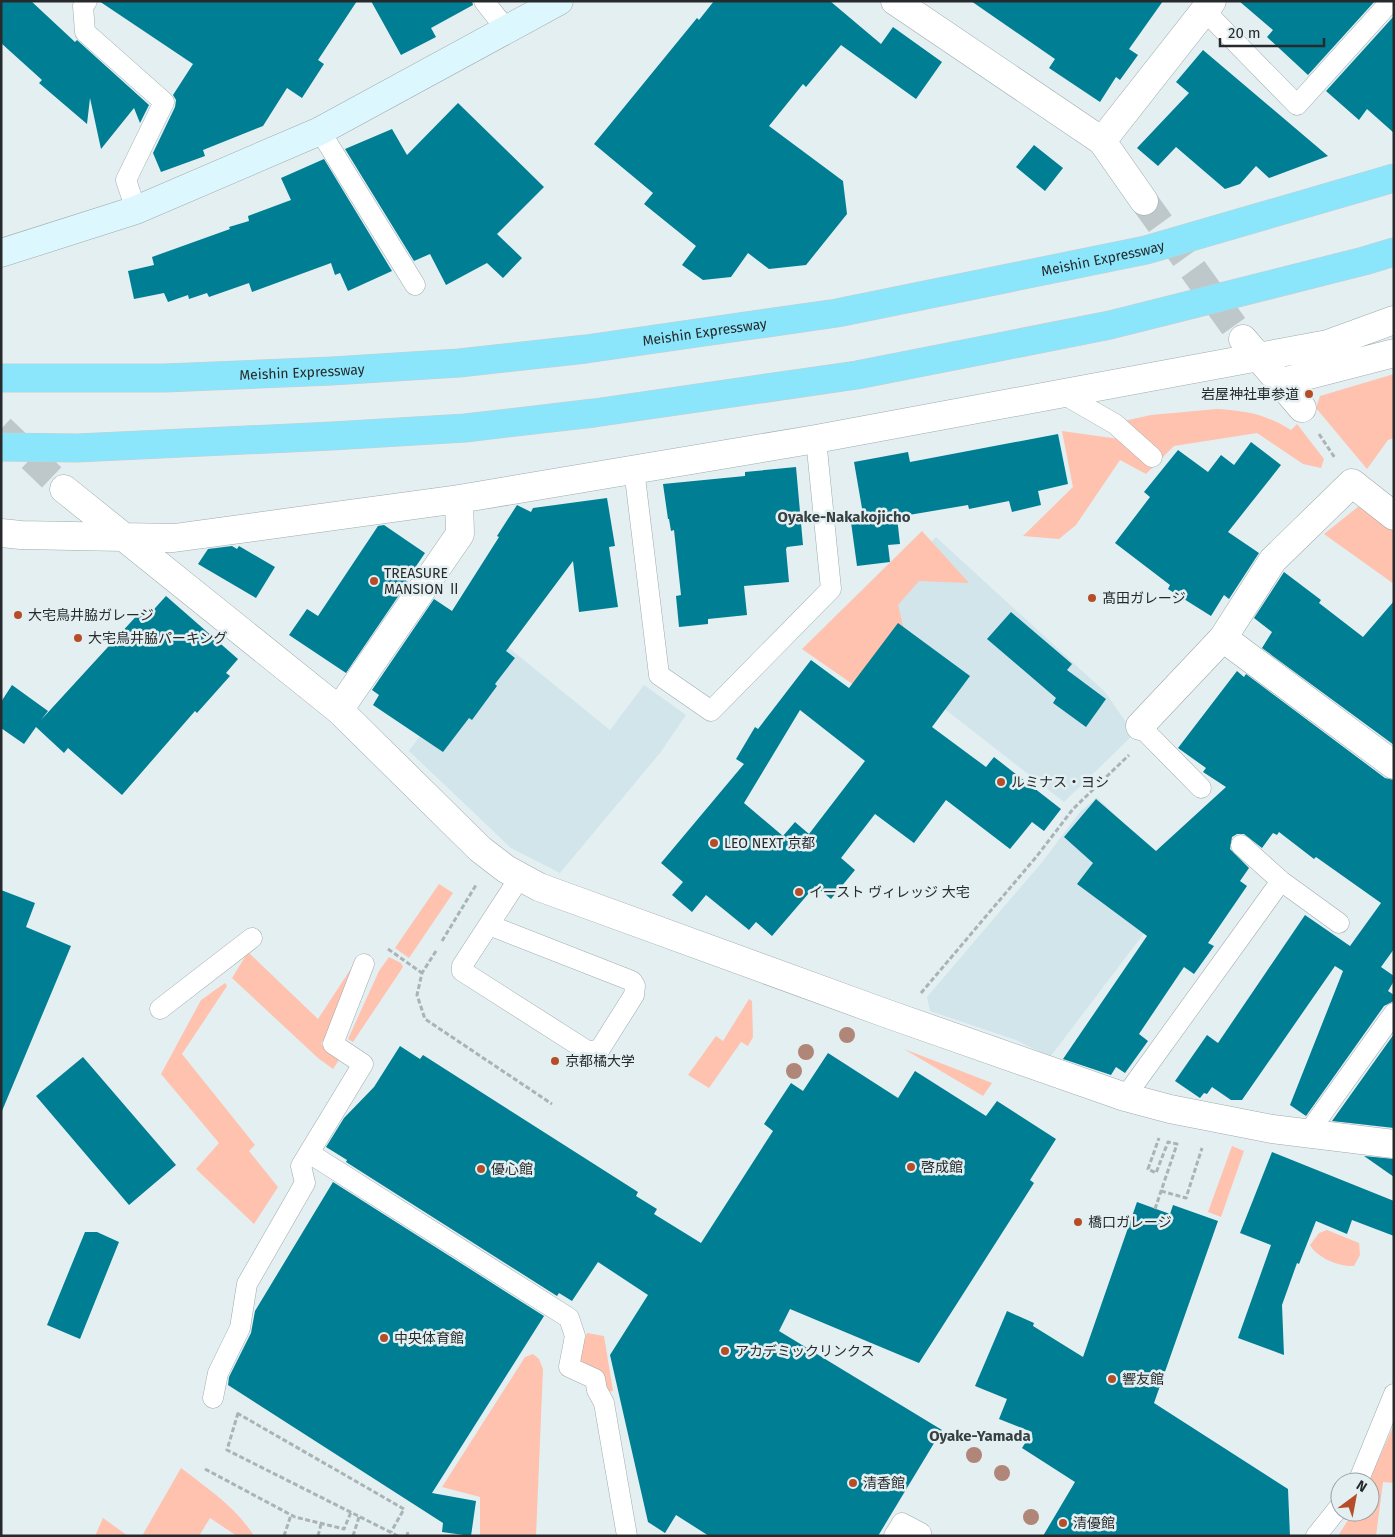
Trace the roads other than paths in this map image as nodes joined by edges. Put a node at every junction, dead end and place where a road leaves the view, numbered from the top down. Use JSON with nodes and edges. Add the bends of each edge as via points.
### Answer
{"nodes":[{"id":1,"x":87,"y":1,"type":"edge"},
{"id":2,"x":484,"y":1,"type":"edge"},
{"id":3,"x":559,"y":1,"type":"edge"},
{"id":4,"x":895,"y":1,"type":"edge"},
{"id":5,"x":1391,"y":1,"type":"edge"},
{"id":6,"x":1209,"y":6,"type":"edge"},
{"id":7,"x":506,"y":30,"type":"junction"},
{"id":8,"x":320,"y":131,"type":"junction"},
{"id":9,"x":1102,"y":141,"type":"junction"},
{"id":10,"x":1394,"y":178,"type":"edge"},
{"id":11,"x":1144,"y":201,"type":"tunnel mouth"},
{"id":12,"x":136,"y":210,"type":"junction"},
{"id":13,"x":1394,"y":252,"type":"edge"},
{"id":14,"x":1,"y":253,"type":"edge"},
{"id":15,"x":415,"y":285,"type":"dead end"},
{"id":16,"x":1394,"y":320,"type":"edge"},
{"id":17,"x":1251,"y":348,"type":"junction"},
{"id":18,"x":1394,"y":353,"type":"edge"},
{"id":19,"x":1,"y":378,"type":"edge"},
{"id":20,"x":1282,"y":382,"type":"junction"},
{"id":21,"x":1063,"y":394,"type":"junction"},
{"id":22,"x":1302,"y":408,"type":"road end"},
{"id":23,"x":816,"y":439,"type":"junction"},
{"id":24,"x":1,"y":447,"type":"edge"},
{"id":25,"x":1152,"y":457,"type":"dead end"},
{"id":26,"x":634,"y":469,"type":"junction"},
{"id":27,"x":64,"y":489,"type":"tunnel mouth"},
{"id":28,"x":459,"y":499,"type":"junction"},
{"id":29,"x":1394,"y":516,"type":"edge"},
{"id":30,"x":1,"y":533,"type":"edge"},
{"id":31,"x":122,"y":537,"type":"junction"},
{"id":32,"x":1224,"y":638,"type":"junction"},
{"id":33,"x":339,"y":710,"type":"junction"},
{"id":34,"x":1144,"y":730,"type":"joint"},
{"id":35,"x":1394,"y":765,"type":"edge"},
{"id":36,"x":1201,"y":788,"type":"dead end"},
{"id":37,"x":1241,"y":845,"type":"dead end"},
{"id":38,"x":520,"y":877,"type":"junction"},
{"id":39,"x":1281,"y":881,"type":"junction"},
{"id":40,"x":1339,"y":923,"type":"dead end"},
{"id":41,"x":489,"y":925,"type":"junction"},
{"id":42,"x":252,"y":938,"type":"dead end"},
{"id":43,"x":364,"y":964,"type":"dead end"},
{"id":44,"x":160,"y":1009,"type":"dead end"},
{"id":45,"x":1394,"y":1013,"type":"edge"},
{"id":46,"x":1125,"y":1097,"type":"junction"},
{"id":47,"x":1308,"y":1133,"type":"junction"},
{"id":48,"x":1394,"y":1144,"type":"edge"},
{"id":49,"x":309,"y":1154,"type":"junction"},
{"id":50,"x":1394,"y":1394,"type":"edge"},
{"id":51,"x":213,"y":1398,"type":"road end"},
{"id":52,"x":1362,"y":1472,"type":"edge"},
{"id":53,"x":1330,"y":1518,"type":"edge"},
{"id":54,"x":921,"y":1533,"type":"dead end"},
{"id":55,"x":627,"y":1536,"type":"edge"},
{"id":56,"x":894,"y":1536,"type":"edge"},
{"id":57,"x":1316,"y":1536,"type":"edge"}],
"edges":[{"from":1,"to":12,"type":"lane","via":[[83,6],[85,32],[164,102],[126,180]]},
{"from":2,"to":7,"type":"lane"},
{"from":3,"to":7,"type":"street"},
{"from":4,"to":9,"type":"street"},
{"from":5,"to":6,"type":"lane","via":[[1298,105]]},
{"from":6,"to":9,"type":"street"},
{"from":7,"to":8,"type":"street"},
{"from":8,"to":12,"type":"street"},
{"from":8,"to":15,"type":"lane"},
{"from":9,"to":11,"type":"street"},
{"from":10,"to":19,"type":"highway","name":"Meishin Expressway","via":[[1146,250],[837,313],[624,344],[459,363],[332,371],[165,378]]},
{"from":12,"to":14,"type":"street"},
{"from":13,"to":24,"type":"highway","via":[[1110,326],[858,375],[594,413],[465,428],[332,436],[77,448]]},
{"from":16,"to":17,"type":"street","via":[[1328,344]]},
{"from":17,"to":20,"type":"street"},
{"from":17,"to":21,"type":"street"},
{"from":18,"to":20,"type":"street"},
{"from":20,"to":22,"type":"street"},
{"from":21,"to":23,"type":"street"},
{"from":21,"to":25,"type":"lane","via":[[1115,424]]},
{"from":23,"to":26,"type":"street"},
{"from":23,"to":26,"type":"lane","via":[[831,589],[711,710],[659,675]]},
{"from":26,"to":28,"type":"street"},
{"from":27,"to":31,"type":"street"},
{"from":28,"to":31,"type":"street","via":[[174,538]]},
{"from":28,"to":33,"type":"street","via":[[460,534]]},
{"from":29,"to":32,"type":"street","via":[[1352,483],[1273,560]]},
{"from":30,"to":31,"type":"street"},
{"from":31,"to":33,"type":"street"},
{"from":32,"to":34,"type":"street"},
{"from":32,"to":35,"type":"street"},
{"from":33,"to":38,"type":"street","via":[[480,849]]},
{"from":34,"to":36,"type":"lane"},
{"from":37,"to":39,"type":"lane"},
{"from":38,"to":41,"type":"lane"},
{"from":38,"to":46,"type":"street","via":[[539,887]]},
{"from":39,"to":40,"type":"lane"},
{"from":39,"to":46,"type":"lane"},
{"from":41,"to":41,"type":"lane","via":[[632,981],[636,986],[634,995],[600,1049],[589,1052],[463,972],[462,966]]},
{"from":42,"to":44,"type":"lane"},
{"from":43,"to":49,"type":"lane","via":[[333,1044],[363,1064]]},
{"from":45,"to":47,"type":"lane"},
{"from":46,"to":47,"type":"street","via":[[1214,1118]]},
{"from":47,"to":48,"type":"street"},
{"from":49,"to":51,"type":"lane","via":[[301,1166],[305,1183],[247,1284],[240,1328],[218,1373]]},
{"from":49,"to":55,"type":"lane","via":[[569,1318],[575,1336],[569,1368],[595,1379],[604,1403]]},
{"from":50,"to":52,"type":"lane"},
{"from":53,"to":57,"type":"lane"},
{"from":54,"to":56,"type":"lane","via":[[902,1523]]}]}
